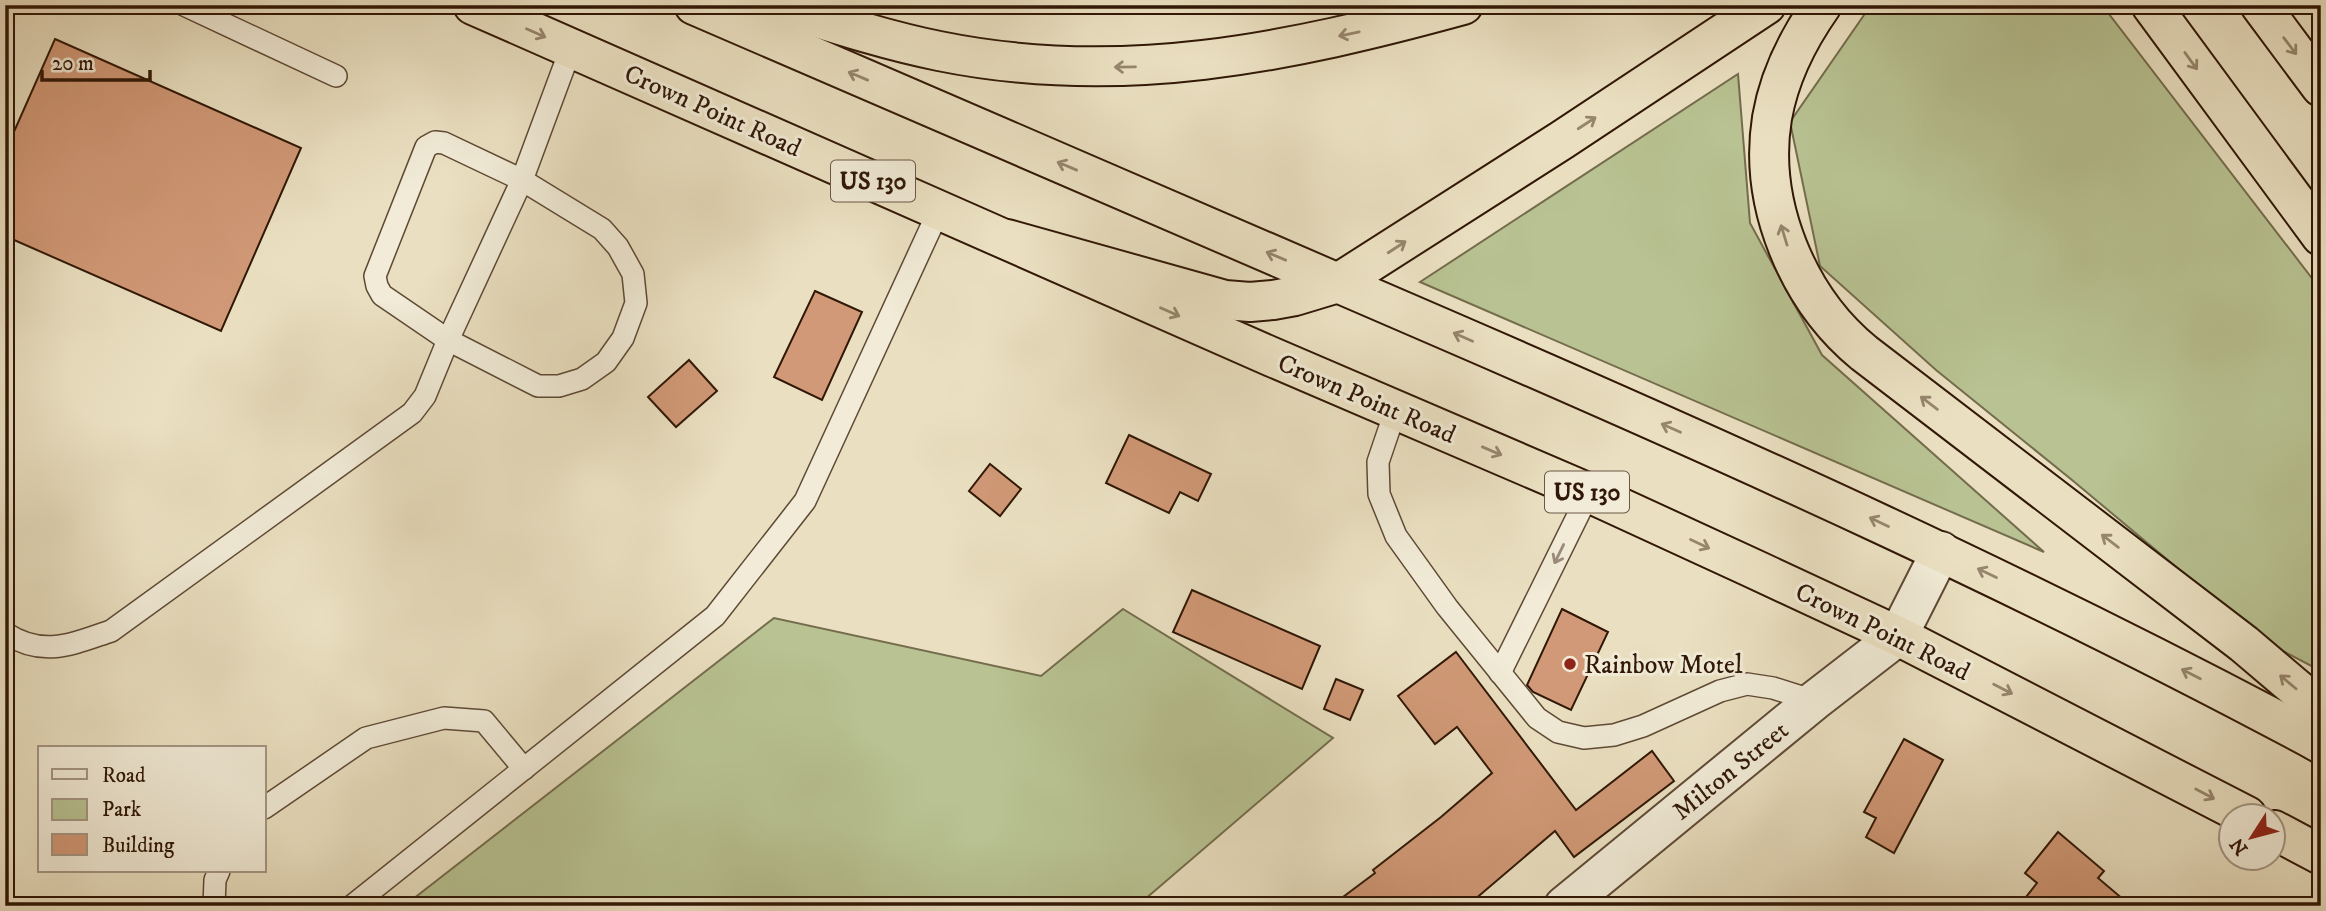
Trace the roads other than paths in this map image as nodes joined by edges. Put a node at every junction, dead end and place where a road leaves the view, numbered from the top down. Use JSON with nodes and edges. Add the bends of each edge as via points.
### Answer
{"nodes":[{"id":1,"x":184,"y":5,"type":"edge"},
{"id":2,"x":474,"y":5,"type":"edge"},
{"id":3,"x":694,"y":5,"type":"edge"},
{"id":4,"x":776,"y":5,"type":"edge"},
{"id":5,"x":1463,"y":5,"type":"edge"},
{"id":6,"x":1766,"y":5,"type":"edge"},
{"id":7,"x":1822,"y":5,"type":"edge"},
{"id":8,"x":2151,"y":5,"type":"edge"},
{"id":9,"x":2260,"y":5,"type":"edge"},
{"id":10,"x":216,"y":12,"type":"edge"},
{"id":11,"x":571,"y":48,"type":"junction"},
{"id":12,"x":336,"y":76,"type":"dead end"},
{"id":13,"x":2321,"y":87,"type":"edge"},
{"id":14,"x":522,"y":180,"type":"junction"},
{"id":15,"x":939,"y":210,"type":"junction"},
{"id":16,"x":2321,"y":236,"type":"edge"},
{"id":17,"x":1007,"y":239,"type":"junction"},
{"id":18,"x":1338,"y":283,"type":"junction"},
{"id":19,"x":448,"y":340,"type":"junction"},
{"id":20,"x":1396,"y":409,"type":"junction"},
{"id":21,"x":1589,"y":493,"type":"junction"},
{"id":22,"x":1941,"y":551,"type":"junction"},
{"id":23,"x":5,"y":632,"type":"edge"},
{"id":24,"x":1898,"y":636,"type":"junction"},
{"id":25,"x":1500,"y":673,"type":"junction"},
{"id":26,"x":1814,"y":701,"type":"junction"},
{"id":27,"x":2318,"y":743,"type":"edge"},
{"id":28,"x":524,"y":769,"type":"junction"},
{"id":29,"x":2218,"y":802,"type":"edge"},
{"id":30,"x":266,"y":807,"type":"edge"},
{"id":31,"x":2288,"y":838,"type":"edge"},
{"id":32,"x":2321,"y":855,"type":"edge"},
{"id":33,"x":219,"y":872,"type":"edge"},
{"id":34,"x":214,"y":906,"type":"edge"},
{"id":35,"x":352,"y":906,"type":"edge"},
{"id":36,"x":1564,"y":906,"type":"edge"}],
"edges":[{"from":1,"to":10,"type":"lane"},
{"from":2,"to":11,"type":"highway","name":"Crown Point Road","number":"US 130","one_way":true},
{"from":18,"to":3,"type":"highway","one_way":true},
{"from":5,"to":4,"type":"highway","one_way":true,"via":[[1250,54],[1117,67],[1031,64],[940,51]]},
{"from":18,"to":6,"type":"highway","one_way":true},
{"from":27,"to":7,"type":"highway","one_way":true,"via":[[2304,695],[1864,353],[1843,336],[1812,298],[1780,223],[1770,143],[1785,71]]},
{"from":8,"to":16,"type":"highway","one_way":true},
{"from":9,"to":13,"type":"highway","one_way":true},
{"from":10,"to":12,"type":"lane"},
{"from":11,"to":14,"type":"lane"},
{"from":11,"to":15,"type":"highway","name":"Crown Point Road","number":"US 130"},
{"from":14,"to":19,"type":"lane"},
{"from":14,"to":19,"type":"lane","via":[[444,143],[426,147],[375,276],[382,295]]},
{"from":14,"to":19,"type":"lane","via":[[602,229],[618,247],[633,274],[636,303],[623,338],[606,362],[582,379],[559,386],[538,386]]},
{"from":15,"to":17,"type":"highway","name":"Crown Point Road","number":"US 130"},
{"from":15,"to":28,"type":"lane","via":[[805,501],[715,616]]},
{"from":17,"to":18,"type":"highway","via":[[1225,300],[1273,300]]},
{"from":17,"to":20,"type":"highway","name":"Crown Point Road","number":"US 130","one_way":true},
{"from":22,"to":18,"type":"highway","one_way":true},
{"from":19,"to":23,"type":"lane","via":[[425,396],[412,412],[111,631],[60,648],[20,643]]},
{"from":20,"to":21,"type":"highway","name":"Crown Point Road","number":"US 130","one_way":true},
{"from":20,"to":25,"type":"lane","via":[[1378,462],[1379,494],[1396,536]]},
{"from":21,"to":24,"type":"highway","name":"Crown Point Road","number":"US 130","one_way":true},
{"from":21,"to":25,"type":"lane","one_way":true},
{"from":22,"to":24,"type":"street"},
{"from":27,"to":22,"type":"highway","one_way":true,"via":[[2136,646]]},
{"from":24,"to":26,"type":"street","name":"Milton Street"},
{"from":24,"to":29,"type":"highway","name":"Crown Point Road","number":"US 130","one_way":true},
{"from":25,"to":26,"type":"lane","via":[[1537,718],[1558,732],[1584,738],[1643,726],[1720,691],[1747,684]]},
{"from":26,"to":36,"type":"street","name":"Milton Street"},
{"from":28,"to":30,"type":"lane","via":[[484,722],[444,718],[366,738]]},
{"from":28,"to":35,"type":"lane"},
{"from":31,"to":32,"type":"highway"},
{"from":33,"to":34,"type":"lane"}]}
